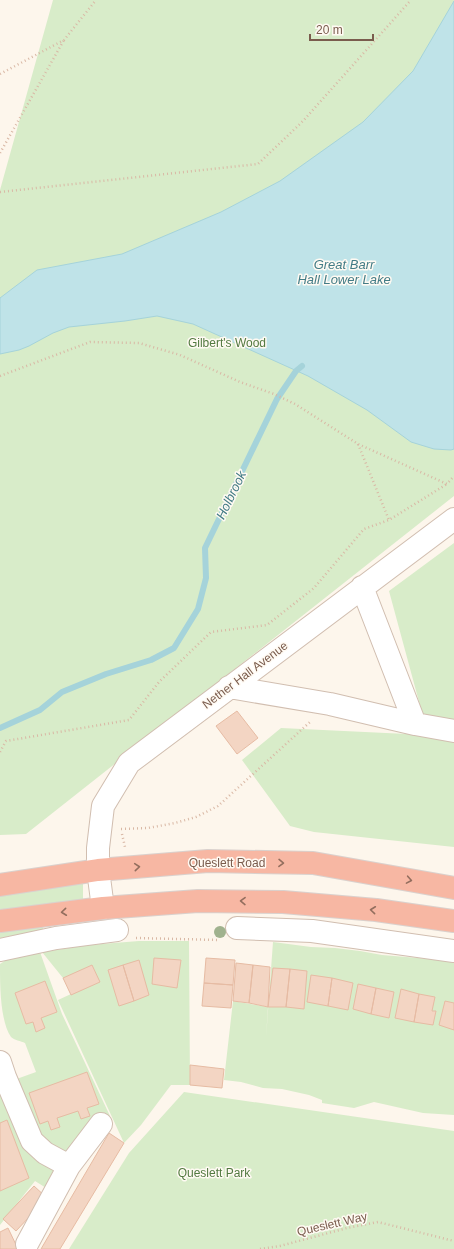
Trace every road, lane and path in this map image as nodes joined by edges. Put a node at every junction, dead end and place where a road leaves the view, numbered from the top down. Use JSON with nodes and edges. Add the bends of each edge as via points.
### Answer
{"nodes":[{"id":1,"x":96,"y":0,"type":"edge"},
{"id":2,"x":411,"y":0,"type":"edge"},
{"id":3,"x":64,"y":40,"type":"junction"},
{"id":4,"x":0,"y":74,"type":"edge"},
{"id":5,"x":0,"y":153,"type":"edge"},
{"id":6,"x":0,"y":192,"type":"edge"},
{"id":7,"x":0,"y":376,"type":"edge"},
{"id":8,"x":358,"y":444,"type":"junction"},
{"id":9,"x":454,"y":476,"type":"edge"},
{"id":10,"x":447,"y":484,"type":"junction"},
{"id":11,"x":454,"y":518,"type":"edge"},
{"id":12,"x":389,"y":520,"type":"junction"},
{"id":13,"x":362,"y":587,"type":"junction"},
{"id":14,"x":230,"y":686,"type":"junction"},
{"id":15,"x":330,"y":704,"type":"junction"},
{"id":16,"x":415,"y":724,"type":"junction"},
{"id":17,"x":454,"y":731,"type":"edge"},
{"id":18,"x":0,"y":752,"type":"edge"},
{"id":19,"x":100,"y":827,"type":"junction"},
{"id":20,"x":98,"y":870,"type":"junction"},
{"id":21,"x":0,"y":885,"type":"edge"},
{"id":22,"x":454,"y":888,"type":"edge"},
{"id":23,"x":103,"y":908,"type":"junction"},
{"id":24,"x":0,"y":921,"type":"edge"},
{"id":25,"x":454,"y":921,"type":"edge"},
{"id":26,"x":236,"y":928,"type":"joint"},
{"id":27,"x":117,"y":930,"type":"joint"},
{"id":28,"x":0,"y":950,"type":"edge"},
{"id":29,"x":454,"y":951,"type":"edge"},
{"id":30,"x":2,"y":1070,"type":"edge"},
{"id":31,"x":101,"y":1124,"type":"dead end"},
{"id":32,"x":69,"y":1166,"type":"junction"},
{"id":33,"x":454,"y":1240,"type":"edge"},
{"id":34,"x":27,"y":1244,"type":"dead end"},
{"id":35,"x":260,"y":1249,"type":"edge"}],
"edges":[{"from":1,"to":3,"type":"path"},
{"from":2,"to":6,"type":"path","via":[[303,121],[258,164]]},
{"from":3,"to":4,"type":"path"},
{"from":3,"to":5,"type":"path"},
{"from":7,"to":8,"type":"path","via":[[90,342],[138,343],[180,355],[274,394],[295,404]]},
{"from":8,"to":10,"type":"path"},
{"from":8,"to":12,"type":"path"},
{"from":9,"to":10,"type":"path"},
{"from":10,"to":12,"type":"path"},
{"from":11,"to":13,"type":"street","name":"Nether Hall Avenue"},
{"from":12,"to":18,"type":"path","via":[[364,529],[314,588],[267,625],[211,632],[159,682],[129,720],[6,741]]},
{"from":13,"to":14,"type":"street","name":"Nether Hall Avenue"},
{"from":13,"to":16,"type":"street"},
{"from":14,"to":15,"type":"street"},
{"from":14,"to":19,"type":"street","name":"Nether Hall Avenue","via":[[129,763],[103,806]]},
{"from":15,"to":16,"type":"street"},
{"from":15,"to":19,"type":"path","via":[[218,806],[196,817],[148,828]]},
{"from":16,"to":17,"type":"street"},
{"from":19,"to":20,"type":"street","name":"Nether Hall Avenue"},
{"from":20,"to":21,"type":"highway","name":"Queslett Road"},
{"from":20,"to":22,"type":"highway","name":"Queslett Road","one_way":true,"via":[[208,861],[313,864]]},
{"from":20,"to":23,"type":"street","name":"Nether Hall Avenue"},
{"from":23,"to":24,"type":"highway","one_way":true},
{"from":25,"to":23,"type":"highway","one_way":true,"via":[[376,910],[283,902],[198,900]]},
{"from":26,"to":27,"type":"path","via":[[230,940],[124,938]]},
{"from":26,"to":29,"type":"street","via":[[312,931]]},
{"from":27,"to":28,"type":"street","via":[[56,938]]},
{"from":30,"to":32,"type":"street","via":[[32,1141],[45,1153]]},
{"from":31,"to":32,"type":"street"},
{"from":32,"to":34,"type":"street"},
{"from":33,"to":35,"type":"path","name":"Queslett Way","via":[[378,1222]]}]}
